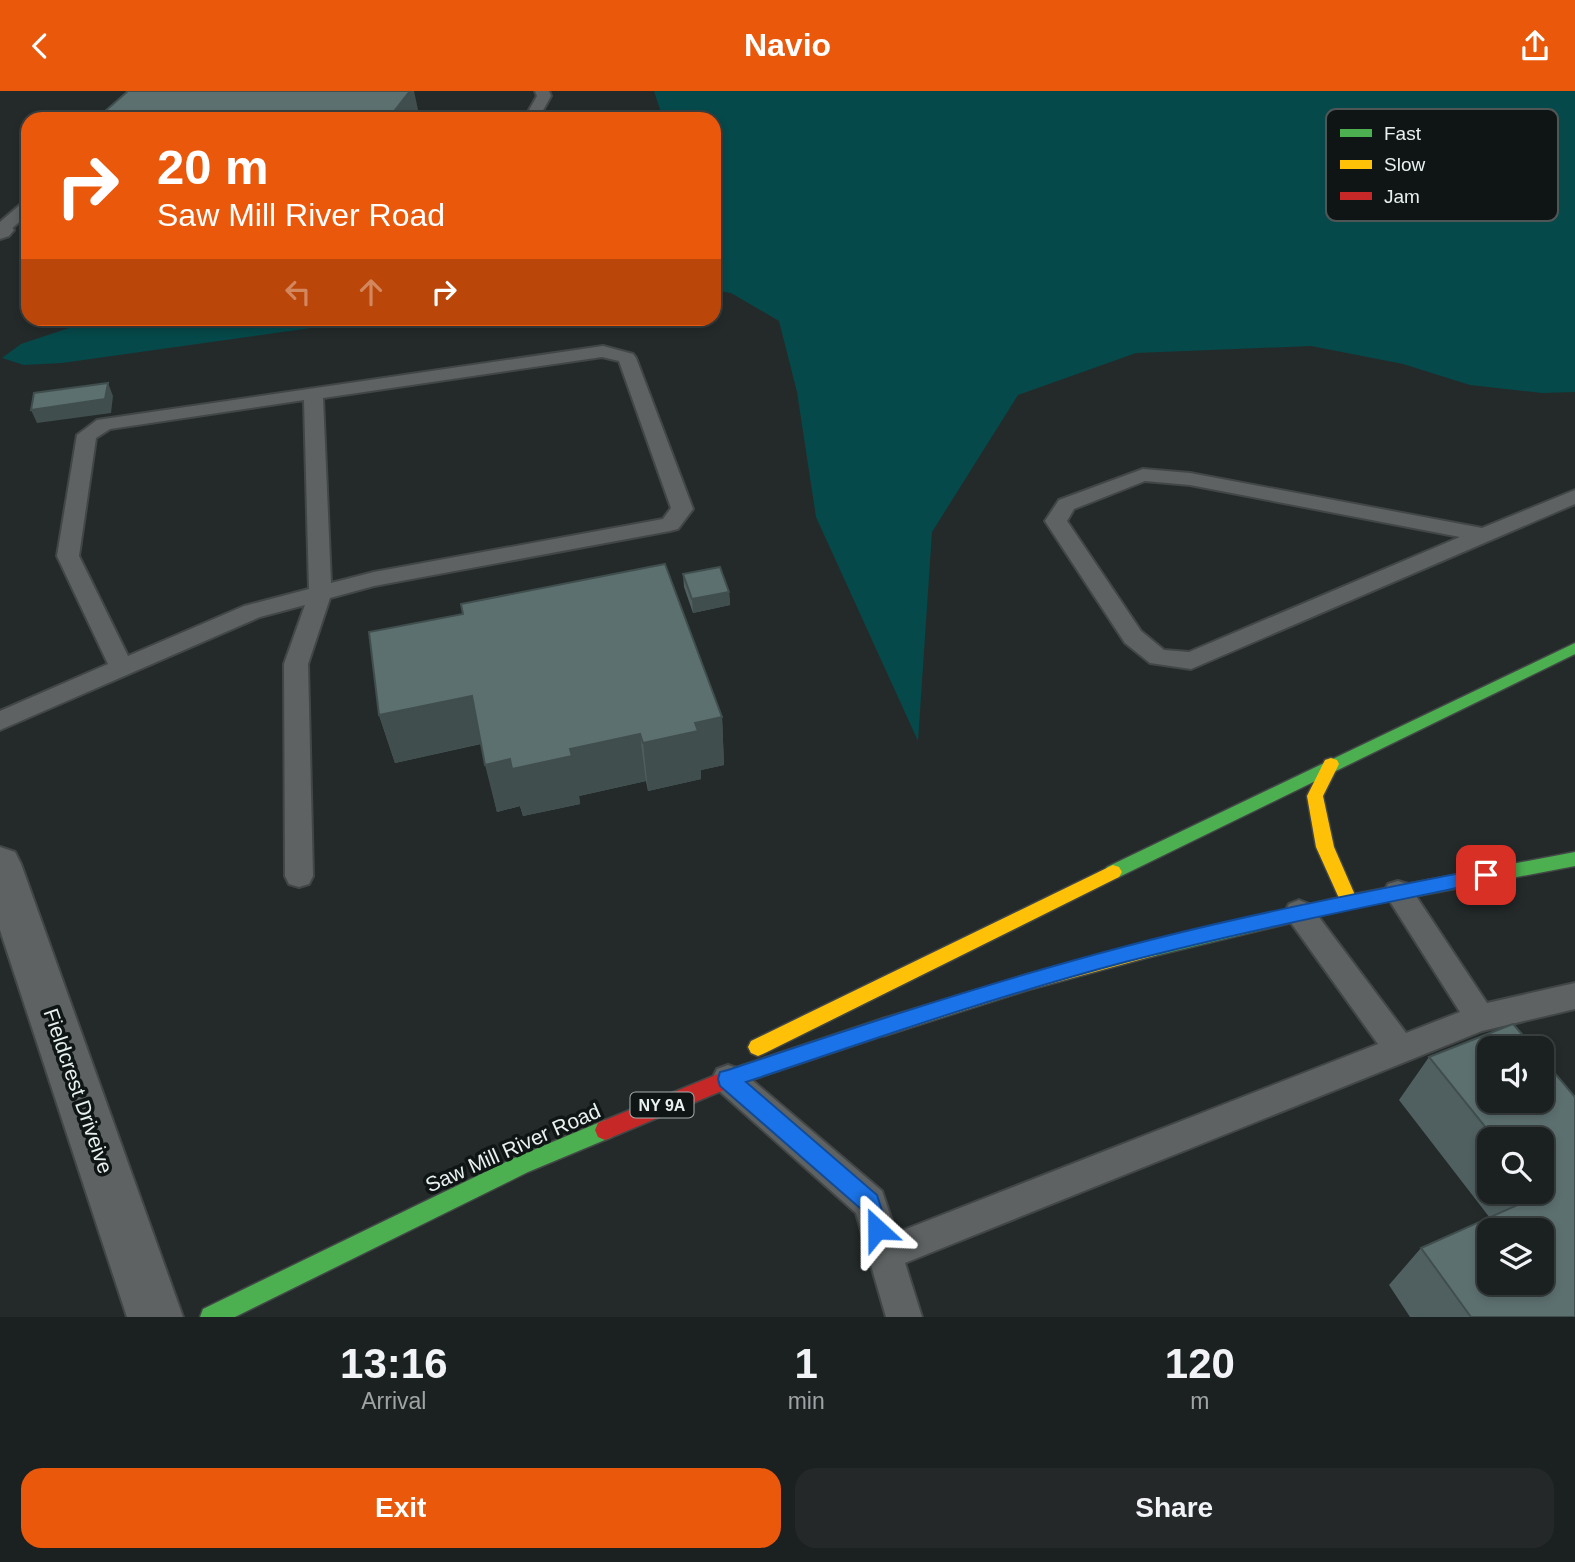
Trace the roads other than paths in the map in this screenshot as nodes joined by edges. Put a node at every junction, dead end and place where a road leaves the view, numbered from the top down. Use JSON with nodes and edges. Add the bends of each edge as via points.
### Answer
{"nodes":[{"id":1,"x":542,"y":91,"type":"edge"},
{"id":2,"x":535,"y":112,"type":"edge"},
{"id":3,"x":21,"y":211,"type":"edge"},
{"id":4,"x":0,"y":230,"type":"edge"},
{"id":5,"x":21,"y":231,"type":"edge"},
{"id":6,"x":313,"y":393,"type":"junction"},
{"id":7,"x":1575,"y":496,"type":"edge"},
{"id":8,"x":1483,"y":534,"type":"junction"},
{"id":9,"x":320,"y":593,"type":"junction"},
{"id":10,"x":1575,"y":648,"type":"edge"},
{"id":11,"x":122,"y":668,"type":"junction"},
{"id":12,"x":0,"y":721,"type":"edge"},
{"id":13,"x":1331,"y":764,"type":"junction"},
{"id":14,"x":1574,"y":859,"type":"edge"},
{"id":15,"x":0,"y":864,"type":"edge"},
{"id":16,"x":299,"y":876,"type":"dead end"},
{"id":17,"x":1398,"y":892,"type":"junction"},
{"id":18,"x":1349,"y":902,"type":"junction"},
{"id":19,"x":1299,"y":912,"type":"junction"},
{"id":20,"x":1575,"y":996,"type":"edge"},
{"id":21,"x":1480,"y":1018,"type":"junction"},
{"id":22,"x":1400,"y":1050,"type":"junction"},
{"id":23,"x":735,"y":1064,"type":"junction"},
{"id":24,"x":885,"y":1254,"type":"junction"},
{"id":25,"x":155,"y":1317,"type":"edge"},
{"id":26,"x":211,"y":1317,"type":"edge"},
{"id":27,"x":904,"y":1317,"type":"edge"}],
"edges":[{"from":1,"to":2,"type":"lane"},
{"from":3,"to":4,"type":"lane"},
{"from":4,"to":5,"type":"lane"},
{"from":6,"to":9,"type":"lane"},
{"from":6,"to":9,"type":"lane","via":[[603,351],[627,358],[682,509],[670,524]]},
{"from":6,"to":11,"type":"lane","via":[[104,424],[87,435],[68,556]]},
{"from":7,"to":8,"type":"lane"},
{"from":8,"to":8,"type":"lane","via":[[1191,661],[1158,657],[1133,637],[1056,521],[1066,505],[1143,475],[1190,479]]},
{"from":9,"to":11,"type":"lane","via":[[252,611]]},
{"from":9,"to":16,"type":"lane","via":[[296,664]]},
{"from":10,"to":13,"type":"main road"},
{"from":11,"to":12,"type":"lane"},
{"from":13,"to":18,"type":"main road","via":[[1315,796],[1325,847]]},
{"from":13,"to":23,"type":"main road"},
{"from":14,"to":17,"type":"main road"},
{"from":15,"to":25,"type":"street","name":"Fieldcrest Driveive"},
{"from":17,"to":18,"type":"main road"},
{"from":17,"to":21,"type":"lane"},
{"from":18,"to":19,"type":"main road"},
{"from":19,"to":22,"type":"lane"},
{"from":19,"to":23,"type":"main road","via":[[1123,955]]},
{"from":20,"to":21,"type":"lane"},
{"from":21,"to":22,"type":"lane"},
{"from":22,"to":24,"type":"lane"},
{"from":23,"to":24,"type":"lane","via":[[870,1203]]},
{"from":23,"to":26,"type":"main road","name":"Saw Mill River Road"},
{"from":24,"to":27,"type":"lane"}]}
